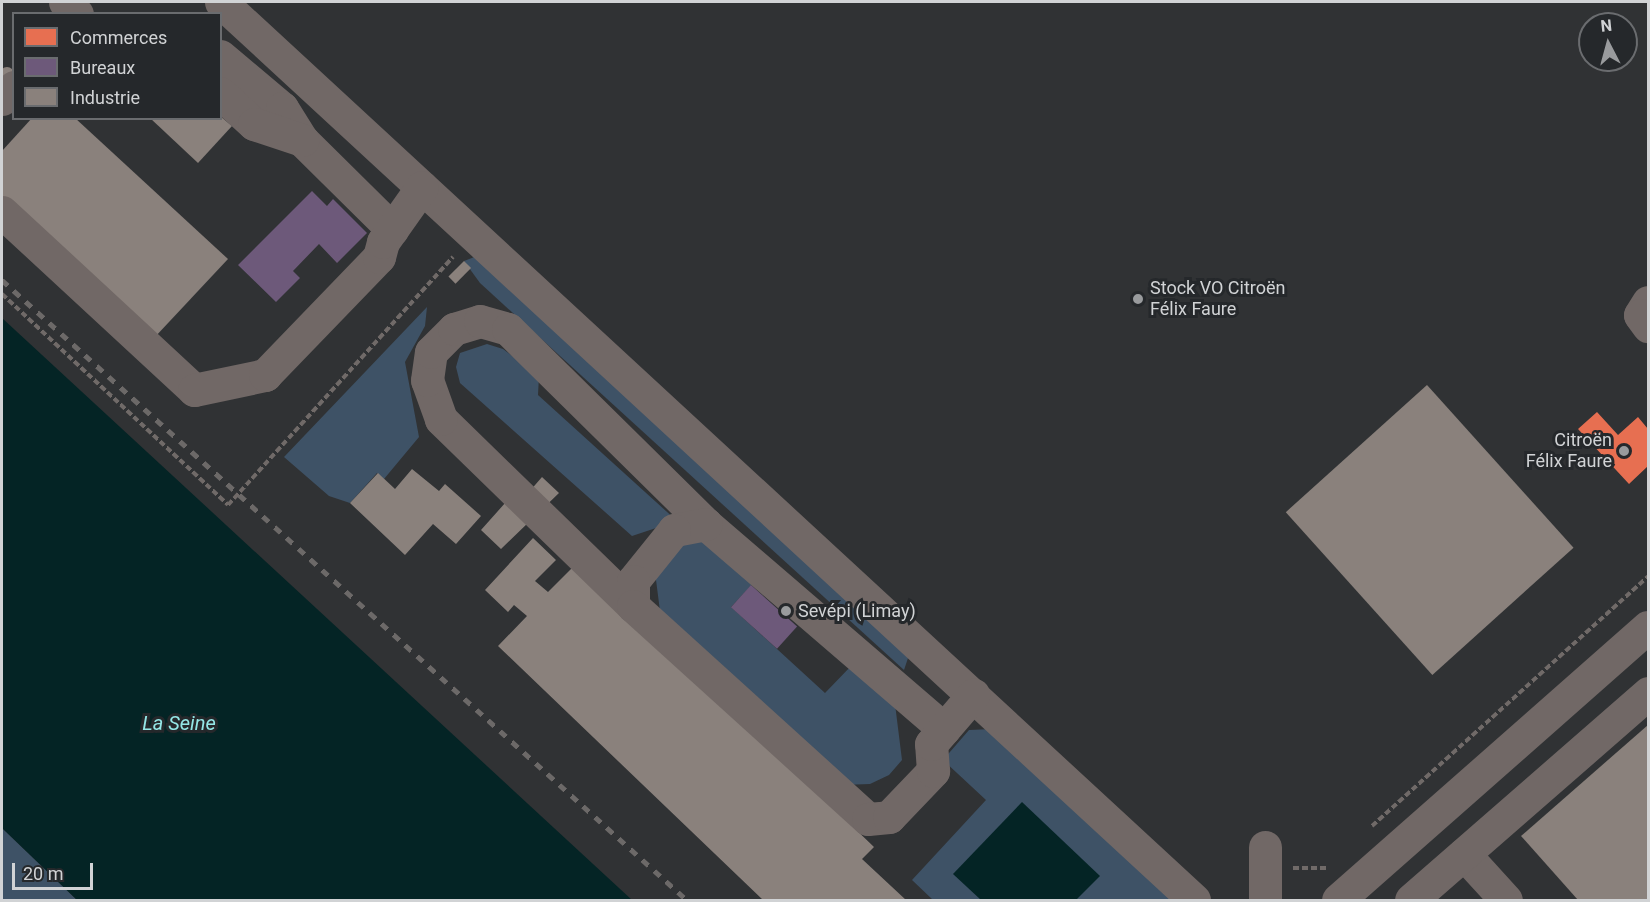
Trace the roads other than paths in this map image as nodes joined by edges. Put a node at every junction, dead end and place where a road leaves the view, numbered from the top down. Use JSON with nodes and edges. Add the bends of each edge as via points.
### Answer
{"nodes":[{"id":1,"x":221,"y":2,"type":"edge"},
{"id":2,"x":222,"y":58,"type":"edge"},
{"id":3,"x":222,"y":95,"type":"edge"},
{"id":4,"x":302,"y":140,"type":"junction"},
{"id":5,"x":422,"y":188,"type":"junction"},
{"id":6,"x":2,"y":212,"type":"edge"},
{"id":7,"x":392,"y":229,"type":"junction"},
{"id":8,"x":1648,"y":302,"type":"edge"},
{"id":9,"x":1648,"y":326,"type":"edge"},
{"id":10,"x":706,"y":524,"type":"junction"},
{"id":11,"x":633,"y":606,"type":"junction"},
{"id":12,"x":1648,"y":627,"type":"edge"},
{"id":13,"x":1648,"y":693,"type":"edge"},
{"id":14,"x":973,"y":695,"type":"junction"},
{"id":15,"x":944,"y":729,"type":"junction"},
{"id":16,"x":1464,"y":854,"type":"junction"},
{"id":17,"x":1265,"y":857,"type":"road end"},
{"id":18,"x":1194,"y":900,"type":"edge"},
{"id":19,"x":1265,"y":900,"type":"edge"},
{"id":20,"x":1338,"y":900,"type":"edge"},
{"id":21,"x":1411,"y":900,"type":"edge"},
{"id":22,"x":1506,"y":900,"type":"edge"}],
"edges":[{"from":1,"to":5,"type":"lane"},
{"from":2,"to":4,"type":"lane","via":[[282,108]]},
{"from":3,"to":4,"type":"lane","via":[[254,124]]},
{"from":4,"to":7,"type":"lane"},
{"from":5,"to":7,"type":"lane"},
{"from":5,"to":14,"type":"lane"},
{"from":6,"to":7,"type":"lane","via":[[194,390],[265,375],[379,257]]},
{"from":8,"to":9,"type":"lane","via":[[1640,315]]},
{"from":10,"to":11,"type":"lane","via":[[674,530],[633,581]]},
{"from":10,"to":11,"type":"lane","via":[[508,328],[480,321],[454,329],[431,352],[427,380],[441,419]]},
{"from":10,"to":15,"type":"lane"},
{"from":11,"to":15,"type":"lane","via":[[868,819],[889,817],[933,771],[931,744]]},
{"from":12,"to":20,"type":"lane"},
{"from":13,"to":16,"type":"lane"},
{"from":14,"to":15,"type":"lane"},
{"from":14,"to":18,"type":"lane"},
{"from":16,"to":21,"type":"lane"},
{"from":16,"to":22,"type":"lane"},
{"from":17,"to":19,"type":"lane"}]}
